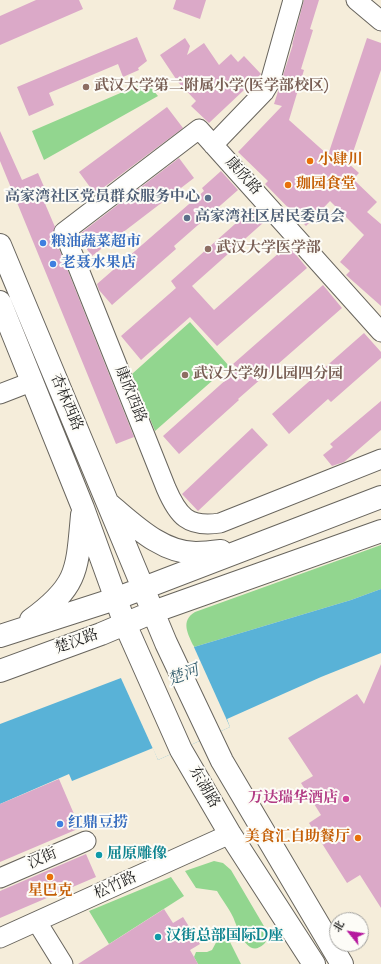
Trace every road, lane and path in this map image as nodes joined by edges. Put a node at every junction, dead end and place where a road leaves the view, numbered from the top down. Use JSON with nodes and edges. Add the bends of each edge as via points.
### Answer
{"nodes":[{"id":1,"x":292,"y":0,"type":"edge"},
{"id":2,"x":356,"y":0,"type":"edge"},
{"id":3,"x":381,"y":21,"type":"edge"},
{"id":4,"x":199,"y":129,"type":"joint"},
{"id":5,"x":213,"y":145,"type":"junction"},
{"id":6,"x":0,"y":245,"type":"edge"},
{"id":7,"x":0,"y":302,"type":"edge"},
{"id":8,"x":381,"y":332,"type":"edge"},
{"id":9,"x":31,"y":382,"type":"junction"},
{"id":10,"x":0,"y":394,"type":"edge"},
{"id":11,"x":381,"y":459,"type":"edge"},
{"id":12,"x":381,"y":497,"type":"edge"},
{"id":13,"x":106,"y":501,"type":"junction"},
{"id":14,"x":82,"y":508,"type":"junction"},
{"id":15,"x":381,"y":531,"type":"edge"},
{"id":16,"x":263,"y":541,"type":"junction"},
{"id":17,"x":143,"y":588,"type":"junction"},
{"id":18,"x":115,"y":599,"type":"junction"},
{"id":19,"x":153,"y":612,"type":"junction"},
{"id":20,"x":125,"y":624,"type":"junction"},
{"id":21,"x":9,"y":633,"type":"edge"},
{"id":22,"x":0,"y":671,"type":"edge"},
{"id":23,"x":230,"y":834,"type":"junction"},
{"id":24,"x":86,"y":841,"type":"dead end"},
{"id":25,"x":0,"y":878,"type":"edge"},
{"id":26,"x":37,"y":922,"type":"junction"},
{"id":27,"x":0,"y":938,"type":"edge"},
{"id":28,"x":63,"y":964,"type":"edge"},
{"id":29,"x":314,"y":964,"type":"edge"},
{"id":30,"x":342,"y":964,"type":"edge"}],
"edges":[{"from":1,"to":5,"type":"street","via":[[270,82],[264,92]]},
{"from":2,"to":3,"type":"street"},
{"from":4,"to":5,"type":"street","name":"康欣路"},
{"from":4,"to":11,"type":"street","name":"康欣西路","via":[[64,232],[176,509],[185,518],[196,523],[220,523]]},
{"from":5,"to":8,"type":"street","name":"康欣路"},
{"from":6,"to":13,"type":"main road","name":"杏林西路"},
{"from":7,"to":9,"type":"main road","name":"杏林西路"},
{"from":9,"to":10,"type":"street"},
{"from":9,"to":14,"type":"main road","name":"杏林西路"},
{"from":12,"to":16,"type":"main road"},
{"from":13,"to":16,"type":"main road","via":[[153,539],[184,552],[221,551]]},
{"from":13,"to":17,"type":"main road","name":"杏林西路"},
{"from":14,"to":18,"type":"main road","name":"杏林西路"},
{"from":14,"to":21,"type":"main road","via":[[78,556],[70,584],[50,606]]},
{"from":15,"to":19,"type":"main road"},
{"from":16,"to":17,"type":"main road"},
{"from":17,"to":18,"type":"main road","name":"楚汉路"},
{"from":17,"to":19,"type":"main road","name":"东湖路"},
{"from":18,"to":20,"type":"main road","name":"东湖路"},
{"from":18,"to":21,"type":"main road","name":"楚汉路"},
{"from":19,"to":20,"type":"main road","name":"楚汉路"},
{"from":19,"to":30,"type":"main road","name":"东湖路","via":[[210,736],[258,823]]},
{"from":20,"to":22,"type":"main road","name":"楚汉路"},
{"from":20,"to":23,"type":"main road","name":"东湖路","via":[[180,750]]},
{"from":23,"to":26,"type":"street","name":"松竹路"},
{"from":23,"to":29,"type":"main road","name":"东湖路"},
{"from":24,"to":25,"type":"street","name":"汉街"},
{"from":26,"to":27,"type":"street","name":"松竹路"},
{"from":26,"to":28,"type":"street"}]}
